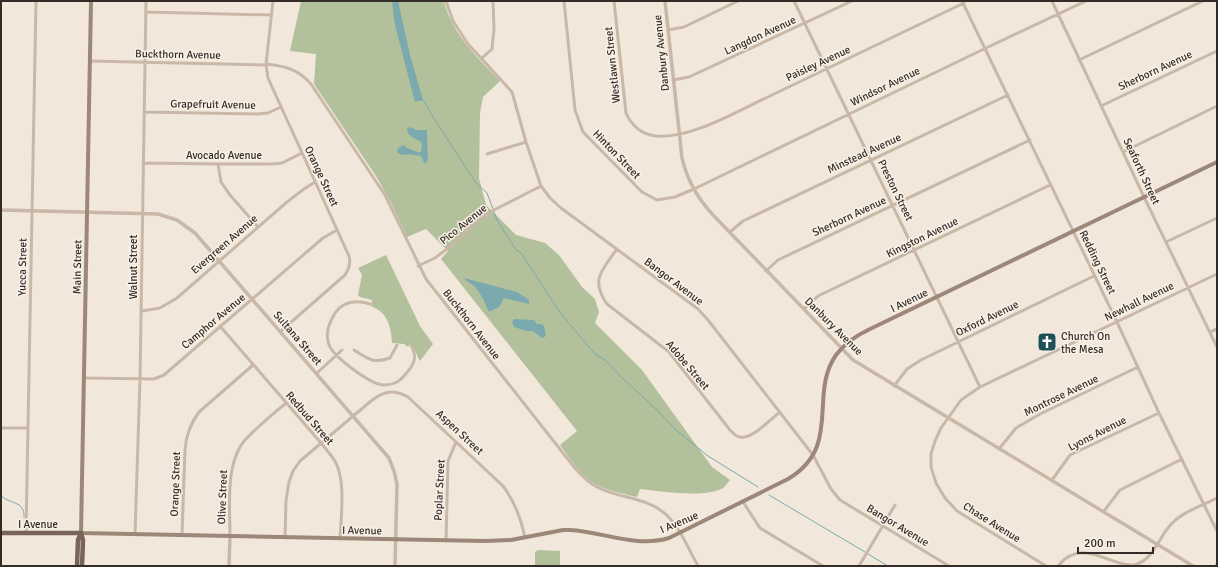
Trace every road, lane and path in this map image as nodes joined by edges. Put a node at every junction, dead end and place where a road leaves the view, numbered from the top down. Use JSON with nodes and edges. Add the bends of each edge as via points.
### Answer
{"nodes":[{"id":1,"x":36,"y":1,"type":"edge"},
{"id":2,"x":91,"y":1,"type":"edge"},
{"id":3,"x":146,"y":1,"type":"edge"},
{"id":4,"x":273,"y":1,"type":"edge"},
{"id":5,"x":446,"y":1,"type":"edge"},
{"id":6,"x":493,"y":1,"type":"edge"},
{"id":7,"x":564,"y":1,"type":"edge"},
{"id":8,"x":614,"y":1,"type":"edge"},
{"id":9,"x":665,"y":1,"type":"edge"},
{"id":10,"x":738,"y":1,"type":"edge"},
{"id":11,"x":794,"y":1,"type":"edge"},
{"id":12,"x":852,"y":1,"type":"edge"},
{"id":13,"x":1052,"y":1,"type":"edge"},
{"id":14,"x":1086,"y":1,"type":"edge"},
{"id":15,"x":1203,"y":1,"type":"edge"},
{"id":16,"x":963,"y":2,"type":"edge"},
{"id":17,"x":146,"y":12,"type":"junction"},
{"id":18,"x":1058,"y":14,"type":"junction"},
{"id":19,"x":271,"y":15,"type":"junction"},
{"id":20,"x":805,"y":24,"type":"junction"},
{"id":21,"x":668,"y":30,"type":"junction"},
{"id":22,"x":986,"y":48,"type":"junction"},
{"id":23,"x":1217,"y":51,"type":"edge"},
{"id":24,"x":481,"y":59,"type":"junction"},
{"id":25,"x":1079,"y":60,"type":"junction"},
{"id":26,"x":90,"y":61,"type":"junction"},
{"id":27,"x":145,"y":63,"type":"junction"},
{"id":28,"x":266,"y":64,"type":"junction"},
{"id":29,"x":827,"y":70,"type":"junction"},
{"id":30,"x":673,"y":80,"type":"junction"},
{"id":31,"x":1008,"y":95,"type":"junction"},
{"id":32,"x":1101,"y":106,"type":"junction"},
{"id":33,"x":1217,"y":106,"type":"edge"},
{"id":34,"x":281,"y":107,"type":"junction"},
{"id":35,"x":144,"y":112,"type":"junction"},
{"id":36,"x":849,"y":114,"type":"junction"},
{"id":37,"x":679,"y":134,"type":"junction"},
{"id":38,"x":1030,"y":140,"type":"junction"},
{"id":39,"x":526,"y":142,"type":"junction"},
{"id":40,"x":1123,"y":152,"type":"junction"},
{"id":41,"x":302,"y":153,"type":"junction"},
{"id":42,"x":487,"y":154,"type":"dead end"},
{"id":43,"x":871,"y":160,"type":"junction"},
{"id":44,"x":1217,"y":162,"type":"edge"},
{"id":45,"x":143,"y":163,"type":"junction"},
{"id":46,"x":218,"y":164,"type":"junction"},
{"id":47,"x":315,"y":182,"type":"junction"},
{"id":48,"x":1050,"y":185,"type":"junction"},
{"id":49,"x":541,"y":186,"type":"junction"},
{"id":50,"x":694,"y":189,"type":"junction"},
{"id":51,"x":1144,"y":197,"type":"junction"},
{"id":52,"x":892,"y":205,"type":"junction"},
{"id":53,"x":1,"y":210,"type":"edge"},
{"id":54,"x":32,"y":211,"type":"junction"},
{"id":55,"x":87,"y":212,"type":"junction"},
{"id":56,"x":142,"y":213,"type":"junction"},
{"id":57,"x":1217,"y":218,"type":"edge"},
{"id":58,"x":258,"y":227,"type":"junction"},
{"id":59,"x":337,"y":230,"type":"junction"},
{"id":60,"x":730,"y":232,"type":"junction"},
{"id":61,"x":1073,"y":232,"type":"junction"},
{"id":62,"x":1166,"y":242,"type":"junction"},
{"id":63,"x":616,"y":249,"type":"junction"},
{"id":64,"x":915,"y":250,"type":"junction"},
{"id":65,"x":220,"y":261,"type":"junction"},
{"id":66,"x":418,"y":266,"type":"junction"},
{"id":67,"x":766,"y":270,"type":"junction"},
{"id":68,"x":1217,"y":274,"type":"edge"},
{"id":69,"x":1094,"y":276,"type":"junction"},
{"id":70,"x":1189,"y":287,"type":"junction"},
{"id":71,"x":936,"y":297,"type":"junction"},
{"id":72,"x":253,"y":299,"type":"junction"},
{"id":73,"x":370,"y":304,"type":"dead end"},
{"id":74,"x":804,"y":309,"type":"junction"},
{"id":75,"x":142,"y":311,"type":"junction"},
{"id":76,"x":1117,"y":322,"type":"junction"},
{"id":77,"x":220,"y":326,"type":"junction"},
{"id":78,"x":1217,"y":329,"type":"edge"},
{"id":79,"x":281,"y":331,"type":"junction"},
{"id":80,"x":1210,"y":332,"type":"junction"},
{"id":81,"x":958,"y":342,"type":"junction"},
{"id":82,"x":397,"y":345,"type":"dead end"},
{"id":83,"x":410,"y":345,"type":"dead end"},
{"id":84,"x":1217,"y":347,"type":"edge"},
{"id":85,"x":841,"y":349,"type":"junction"},
{"id":86,"x":342,"y":350,"type":"dead end"},
{"id":87,"x":354,"y":350,"type":"dead end"},
{"id":88,"x":337,"y":354,"type":"junction"},
{"id":89,"x":253,"y":365,"type":"junction"},
{"id":90,"x":1138,"y":367,"type":"junction"},
{"id":91,"x":316,"y":373,"type":"junction"},
{"id":92,"x":84,"y":378,"type":"junction"},
{"id":93,"x":140,"y":379,"type":"junction"},
{"id":94,"x":894,"y":386,"type":"junction"},
{"id":95,"x":980,"y":388,"type":"junction"},
{"id":96,"x":286,"y":403,"type":"junction"},
{"id":97,"x":780,"y":412,"type":"junction"},
{"id":98,"x":1159,"y":413,"type":"junction"},
{"id":99,"x":353,"y":415,"type":"junction"},
{"id":100,"x":948,"y":418,"type":"junction"},
{"id":101,"x":1,"y":428,"type":"edge"},
{"id":102,"x":28,"y":428,"type":"junction"},
{"id":103,"x":456,"y":442,"type":"junction"},
{"id":104,"x":321,"y":443,"type":"junction"},
{"id":105,"x":999,"y":449,"type":"junction"},
{"id":106,"x":813,"y":456,"type":"junction"},
{"id":107,"x":1182,"y":459,"type":"junction"},
{"id":108,"x":1052,"y":480,"type":"junction"},
{"id":109,"x":1217,"y":498,"type":"edge"},
{"id":110,"x":743,"y":502,"type":"junction"},
{"id":111,"x":895,"y":505,"type":"dead end"},
{"id":112,"x":1204,"y":505,"type":"junction"},
{"id":113,"x":1104,"y":511,"type":"junction"},
{"id":114,"x":883,"y":527,"type":"junction"},
{"id":115,"x":1217,"y":531,"type":"edge"},
{"id":116,"x":1,"y":533,"type":"edge"},
{"id":117,"x":26,"y":533,"type":"junction"},
{"id":118,"x":81,"y":533,"type":"junction"},
{"id":119,"x":680,"y":533,"type":"junction"},
{"id":120,"x":135,"y":534,"type":"junction"},
{"id":121,"x":182,"y":535,"type":"junction"},
{"id":122,"x":230,"y":537,"type":"junction"},
{"id":123,"x":285,"y":538,"type":"junction"},
{"id":124,"x":525,"y":538,"type":"junction"},
{"id":125,"x":340,"y":539,"type":"junction"},
{"id":126,"x":396,"y":540,"type":"junction"},
{"id":127,"x":446,"y":540,"type":"junction"},
{"id":128,"x":1156,"y":545,"type":"junction"},
{"id":129,"x":77,"y":566,"type":"edge"},
{"id":130,"x":82,"y":566,"type":"edge"},
{"id":131,"x":229,"y":566,"type":"edge"},
{"id":132,"x":395,"y":566,"type":"edge"},
{"id":133,"x":698,"y":566,"type":"edge"},
{"id":134,"x":823,"y":566,"type":"edge"},
{"id":135,"x":859,"y":566,"type":"edge"},
{"id":136,"x":949,"y":566,"type":"edge"},
{"id":137,"x":1046,"y":566,"type":"edge"},
{"id":138,"x":1058,"y":566,"type":"edge"},
{"id":139,"x":1193,"y":566,"type":"edge"}],
"edges":[{"from":1,"to":54,"type":"street","name":"Yucca Street"},
{"from":2,"to":26,"type":"main road","name":"Main Street"},
{"from":3,"to":17,"type":"street","name":"Walnut Street"},
{"from":4,"to":19,"type":"street","name":"Orange Street"},
{"from":5,"to":24,"type":"street","name":"Bangor Avenue","via":[[453,21]]},
{"from":6,"to":24,"type":"street","via":[[492,49]]},
{"from":7,"to":50,"type":"street","name":"Hinton Street","via":[[575,110],[583,132],[642,192],[657,200],[675,197]]},
{"from":8,"to":37,"type":"street","name":"Westlawn Street","via":[[624,104],[628,118],[640,130],[654,136]]},
{"from":9,"to":21,"type":"street","name":"Danbury Avenue"},
{"from":10,"to":21,"type":"street","via":[[684,27]]},
{"from":11,"to":20,"type":"street","name":"Preston Street"},
{"from":12,"to":20,"type":"street","name":"Langdon Avenue"},
{"from":13,"to":18,"type":"street","name":"Seaforth Street"},
{"from":14,"to":18,"type":"street","name":"Windsor Avenue"},
{"from":15,"to":25,"type":"street"},
{"from":16,"to":22,"type":"street","name":"Redding Street"},
{"from":16,"to":29,"type":"street","name":"Paisley Avenue"},
{"from":17,"to":19,"type":"street"},
{"from":17,"to":27,"type":"street","name":"Walnut Street"},
{"from":18,"to":22,"type":"street","name":"Windsor Avenue"},
{"from":18,"to":25,"type":"street","name":"Seaforth Street"},
{"from":19,"to":28,"type":"street","name":"Orange Street"},
{"from":20,"to":29,"type":"street","name":"Preston Street"},
{"from":20,"to":30,"type":"street","name":"Langdon Avenue","via":[[689,78]]},
{"from":21,"to":30,"type":"street","name":"Danbury Avenue"},
{"from":22,"to":31,"type":"street","name":"Redding Street"},
{"from":22,"to":36,"type":"street","name":"Windsor Avenue"},
{"from":23,"to":32,"type":"street","name":"Sherborn Avenue"},
{"from":24,"to":39,"type":"street","name":"Bangor Avenue","via":[[512,92]]},
{"from":25,"to":32,"type":"street","name":"Seaforth Street"},
{"from":26,"to":27,"type":"street","name":"Buckthorn Avenue"},
{"from":26,"to":55,"type":"main road","name":"Main Street"},
{"from":27,"to":28,"type":"street","name":"Buckthorn Avenue"},
{"from":27,"to":35,"type":"street","name":"Walnut Street"},
{"from":28,"to":34,"type":"street","name":"Orange Street","via":[[268,78]]},
{"from":28,"to":66,"type":"street","name":"Buckthorn Avenue","via":[[290,68],[300,73],[311,84],[385,195]]},
{"from":29,"to":36,"type":"street","name":"Preston Street"},
{"from":29,"to":37,"type":"street","name":"Paisley Avenue","via":[[694,131]]},
{"from":30,"to":37,"type":"street","name":"Danbury Avenue"},
{"from":31,"to":38,"type":"street","name":"Redding Street"},
{"from":31,"to":43,"type":"street","name":"Minstead Avenue"},
{"from":32,"to":40,"type":"street","name":"Seaforth Street"},
{"from":33,"to":40,"type":"street"},
{"from":34,"to":35,"type":"street","name":"Grapefruit Avenue","via":[[268,113],[256,114]]},
{"from":34,"to":41,"type":"street","name":"Orange Street"},
{"from":35,"to":45,"type":"street","name":"Walnut Street"},
{"from":36,"to":43,"type":"street","name":"Preston Street"},
{"from":36,"to":50,"type":"street","name":"Windsor Avenue"},
{"from":37,"to":50,"type":"street","name":"Danbury Avenue","via":[[684,165]]},
{"from":38,"to":48,"type":"street","name":"Redding Street"},
{"from":38,"to":52,"type":"street","name":"Sherborn Avenue"},
{"from":39,"to":42,"type":"street"},
{"from":39,"to":49,"type":"street","name":"Bangor Avenue"},
{"from":40,"to":51,"type":"street","name":"Seaforth Street"},
{"from":41,"to":46,"type":"street","name":"Avocado Avenue","via":[[282,163]]},
{"from":41,"to":47,"type":"street","name":"Orange Street"},
{"from":43,"to":52,"type":"street","name":"Preston Street"},
{"from":43,"to":60,"type":"street","name":"Minstead Avenue","via":[[743,221]]},
{"from":44,"to":51,"type":"main road","name":"I Avenue"},
{"from":45,"to":46,"type":"street","name":"Avocado Avenue"},
{"from":45,"to":56,"type":"street","name":"Walnut Street"},
{"from":46,"to":58,"type":"street","via":[[221,182]]},
{"from":47,"to":58,"type":"street","name":"Evergreen Avenue"},
{"from":47,"to":59,"type":"street","name":"Orange Street"},
{"from":48,"to":61,"type":"street","name":"Redding Street"},
{"from":48,"to":64,"type":"street","name":"Kingston Avenue"},
{"from":49,"to":63,"type":"street","name":"Bangor Avenue","via":[[561,208]]},
{"from":49,"to":66,"type":"street","name":"Pico Avenue","via":[[494,210],[435,258]]},
{"from":50,"to":60,"type":"street","name":"Danbury Avenue","via":[[709,211]]},
{"from":51,"to":61,"type":"main road","name":"I Avenue"},
{"from":51,"to":62,"type":"street","name":"Seaforth Street"},
{"from":52,"to":64,"type":"street","name":"Preston Street"},
{"from":52,"to":67,"type":"street","name":"Sherborn Avenue","via":[[778,260]]},
{"from":53,"to":54,"type":"street","name":"Sultana Street"},
{"from":54,"to":55,"type":"street","name":"Sultana Street"},
{"from":54,"to":102,"type":"street","name":"Yucca Street"},
{"from":55,"to":56,"type":"street","name":"Sultana Street"},
{"from":55,"to":92,"type":"main road","name":"Main Street"},
{"from":56,"to":65,"type":"street","name":"Sultana Street","via":[[164,215],[184,224]]},
{"from":56,"to":75,"type":"street","name":"Walnut Street"},
{"from":57,"to":62,"type":"street"},
{"from":58,"to":65,"type":"street","name":"Evergreen Avenue"},
{"from":59,"to":72,"type":"street","name":"Camphor Avenue","via":[[323,238]]},
{"from":59,"to":79,"type":"street","name":"Orange Street","via":[[349,256],[348,270],[335,285]]},
{"from":60,"to":67,"type":"street","name":"Danbury Avenue"},
{"from":61,"to":69,"type":"street","name":"Redding Street"},
{"from":61,"to":71,"type":"main road","name":"I Avenue"},
{"from":62,"to":70,"type":"street","name":"Seaforth Street"},
{"from":63,"to":97,"type":"street","name":"Bangor Avenue","via":[[698,309]]},
{"from":63,"to":97,"type":"street","name":"Adobe Street","via":[[602,270],[598,288],[600,294],[607,304],[669,352],[736,436],[750,436]]},
{"from":64,"to":71,"type":"street","name":"Preston Street"},
{"from":64,"to":74,"type":"street","name":"Kingston Avenue","via":[[818,296]]},
{"from":65,"to":72,"type":"street","name":"Sultana Street"},
{"from":65,"to":75,"type":"street","name":"Evergreen Avenue","via":[[177,298],[160,308]]},
{"from":66,"to":119,"type":"street","name":"Buckthorn Avenue","via":[[429,284],[584,478],[601,489],[657,508],[668,517]]},
{"from":67,"to":74,"type":"street","name":"Danbury Avenue"},
{"from":68,"to":70,"type":"street","name":"Newhall Avenue"},
{"from":69,"to":76,"type":"street","name":"Redding Street"},
{"from":69,"to":81,"type":"street","name":"Oxford Avenue"},
{"from":70,"to":76,"type":"street","name":"Newhall Avenue"},
{"from":70,"to":80,"type":"street","name":"Seaforth Street"},
{"from":71,"to":81,"type":"street","name":"Preston Street"},
{"from":71,"to":85,"type":"main road","name":"I Avenue","via":[[857,336]]},
{"from":72,"to":77,"type":"street","name":"Camphor Avenue"},
{"from":72,"to":79,"type":"street","name":"Sultana Street"},
{"from":73,"to":88,"type":"street","via":[[356,301],[337,310],[328,324],[327,337],[330,347]]},
{"from":74,"to":85,"type":"street","name":"Danbury Avenue"},
{"from":75,"to":93,"type":"street","name":"Walnut Street"},
{"from":76,"to":90,"type":"street","name":"Redding Street"},
{"from":76,"to":95,"type":"street","name":"Newhall Avenue"},
{"from":77,"to":89,"type":"street","name":"Redbud Street"},
{"from":77,"to":93,"type":"street","name":"Camphor Avenue","via":[[164,375],[154,379]]},
{"from":78,"to":80,"type":"street"},
{"from":79,"to":91,"type":"street","name":"Sultana Street"},
{"from":80,"to":84,"type":"street","name":"Seaforth Street"},
{"from":81,"to":94,"type":"street","name":"Oxford Avenue","via":[[907,369]]},
{"from":81,"to":95,"type":"street","name":"Preston Street"},
{"from":82,"to":87,"type":"street","via":[[390,358],[381,361],[369,360]]},
{"from":83,"to":88,"type":"street","via":[[415,352],[412,366],[401,381],[384,385],[361,375],[344,363]]},
{"from":85,"to":94,"type":"street","name":"Danbury Avenue","via":[[853,360]]},
{"from":85,"to":106,"type":"main road","name":"I Avenue","via":[[827,374],[822,429]]},
{"from":86,"to":88,"type":"street"},
{"from":88,"to":91,"type":"street"},
{"from":89,"to":96,"type":"street","name":"Redbud Street"},
{"from":89,"to":121,"type":"street","name":"Orange Street","via":[[192,421],[186,436]]},
{"from":90,"to":98,"type":"street","name":"Redding Street"},
{"from":90,"to":105,"type":"street","name":"Montrose Avenue","via":[[1016,428]]},
{"from":91,"to":99,"type":"street","name":"Sultana Street"},
{"from":92,"to":93,"type":"street","name":"Camphor Avenue"},
{"from":92,"to":118,"type":"main road","name":"Main Street"},
{"from":93,"to":120,"type":"street","name":"Walnut Street"},
{"from":94,"to":100,"type":"street","name":"Danbury Avenue"},
{"from":95,"to":100,"type":"street","name":"Newhall Avenue","via":[[961,400]]},
{"from":96,"to":104,"type":"street","name":"Redbud Street"},
{"from":96,"to":122,"type":"street","name":"Olive Street","via":[[244,441],[234,459],[231,472]]},
{"from":97,"to":106,"type":"street","name":"Bangor Avenue"},
{"from":98,"to":107,"type":"street","name":"Redding Street"},
{"from":98,"to":108,"type":"street","name":"Lyons Avenue","via":[[1070,455]]},
{"from":99,"to":103,"type":"street","name":"Aspen Street","via":[[381,394],[400,392]]},
{"from":99,"to":104,"type":"street","name":"Aspen Street"},
{"from":99,"to":126,"type":"street","name":"Sultana Street","via":[[392,464],[397,490]]},
{"from":100,"to":105,"type":"street","name":"Danbury Avenue"},
{"from":100,"to":137,"type":"street","name":"Chase Avenue","via":[[931,454],[931,467],[945,498],[957,511]]},
{"from":101,"to":102,"type":"street"},
{"from":102,"to":117,"type":"street","name":"Yucca Street"},
{"from":103,"to":124,"type":"street","name":"Aspen Street","via":[[493,475],[510,495],[521,519]]},
{"from":103,"to":127,"type":"street","name":"Poplar Street","via":[[448,461]]},
{"from":104,"to":123,"type":"street","name":"Aspen Street","via":[[300,461],[289,482]]},
{"from":104,"to":125,"type":"street","name":"Redbud Street","via":[[335,461],[340,475]]},
{"from":105,"to":108,"type":"street","name":"Danbury Avenue"},
{"from":106,"to":110,"type":"main road","name":"I Avenue","via":[[794,476]]},
{"from":106,"to":114,"type":"street","name":"Bangor Avenue","via":[[840,500]]},
{"from":107,"to":112,"type":"street","name":"Redding Street"},
{"from":107,"to":113,"type":"street","via":[[1120,490]]},
{"from":108,"to":113,"type":"street","name":"Danbury Avenue"},
{"from":109,"to":112,"type":"street"},
{"from":110,"to":119,"type":"main road","name":"I Avenue"},
{"from":110,"to":134,"type":"street","via":[[760,528]]},
{"from":111,"to":114,"type":"street"},
{"from":112,"to":115,"type":"street","name":"Redding Street"},
{"from":112,"to":128,"type":"street","via":[[1183,513],[1169,526]]},
{"from":113,"to":128,"type":"street","name":"Danbury Avenue"},
{"from":114,"to":135,"type":"street"},
{"from":114,"to":136,"type":"street","name":"Bangor Avenue"},
{"from":116,"to":117,"type":"main road","name":"I Avenue"},
{"from":117,"to":118,"type":"main road","name":"I Avenue"},
{"from":118,"to":120,"type":"main road","name":"I Avenue"},
{"from":118,"to":129,"type":"main road","name":"Main Street","via":[[78,540]]},
{"from":118,"to":130,"type":"main road","name":"Main Street"},
{"from":119,"to":124,"type":"main road","name":"I Avenue","via":[[648,542],[570,530]]},
{"from":119,"to":133,"type":"street","name":"Buckthorn Avenue"},
{"from":120,"to":121,"type":"main road","name":"I Avenue"},
{"from":121,"to":122,"type":"main road","name":"I Avenue"},
{"from":122,"to":123,"type":"main road","name":"I Avenue"},
{"from":122,"to":131,"type":"street","name":"Olive Street"},
{"from":123,"to":125,"type":"main road","name":"I Avenue"},
{"from":124,"to":127,"type":"main road","name":"I Avenue","via":[[497,541]]},
{"from":125,"to":126,"type":"main road","name":"I Avenue"},
{"from":126,"to":127,"type":"main road","name":"I Avenue"},
{"from":126,"to":132,"type":"street","name":"Sultana Street"},
{"from":128,"to":138,"type":"street","via":[[1145,560],[1134,565],[1121,565],[1085,554],[1065,559]]},
{"from":128,"to":139,"type":"street","name":"Danbury Avenue"}]}
